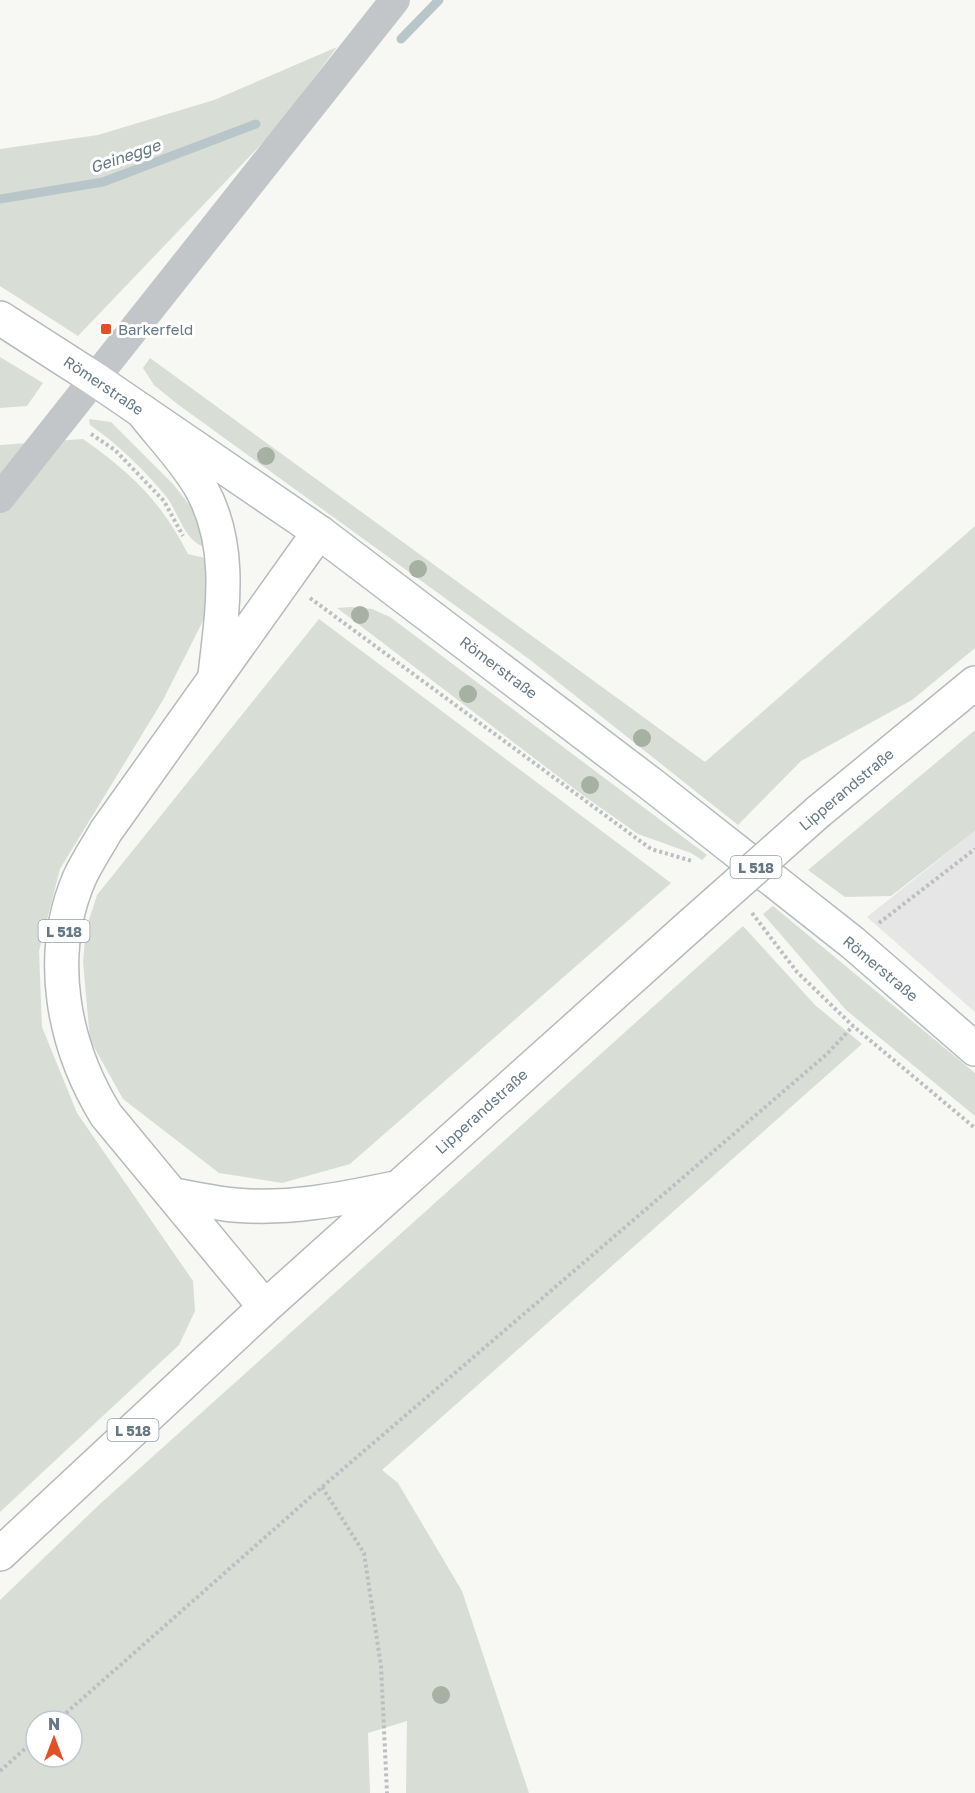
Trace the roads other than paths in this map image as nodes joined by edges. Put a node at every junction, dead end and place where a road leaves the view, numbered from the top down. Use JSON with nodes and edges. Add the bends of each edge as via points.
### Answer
{"nodes":[{"id":1,"x":395,"y":0,"type":"edge"},
{"id":2,"x":0,"y":318,"type":"edge"},
{"id":3,"x":95,"y":378,"type":"junction"},
{"id":4,"x":142,"y":411,"type":"junction"},
{"id":5,"x":0,"y":498,"type":"edge"},
{"id":6,"x":319,"y":532,"type":"junction"},
{"id":7,"x":214,"y":676,"type":"junction"},
{"id":8,"x":975,"y":683,"type":"edge"},
{"id":9,"x":975,"y":1049,"type":"edge"},
{"id":10,"x":396,"y":1188,"type":"junction"},
{"id":11,"x":174,"y":1196,"type":"junction"},
{"id":12,"x":265,"y":1307,"type":"junction"},
{"id":13,"x":0,"y":1554,"type":"edge"}],
"edges":[{"from":1,"to":3,"type":"street"},
{"from":2,"to":3,"type":"main road","name":"Römerstraße"},
{"from":3,"to":4,"type":"main road","name":"Römerstraße"},
{"from":3,"to":5,"type":"street"},
{"from":4,"to":6,"type":"main road","name":"Römerstraße"},
{"from":4,"to":7,"type":"main road","number":"L 518","via":[[201,488],[222,552],[224,594]]},
{"from":6,"to":7,"type":"main road","number":"L 518"},
{"from":6,"to":9,"type":"main road","name":"Römerstraße","via":[[853,943]]},
{"from":7,"to":11,"type":"main road","number":"L 518","via":[[106,831],[78,879],[64,932],[61,984],[70,1039],[86,1083],[106,1115]]},
{"from":8,"to":10,"type":"main road","name":"Lipperandstraße","number":"L 518","bridge":true,"via":[[818,812]]},
{"from":10,"to":11,"type":"main road","via":[[280,1206],[234,1205]]},
{"from":10,"to":12,"type":"main road","name":"Lipperandstraße","number":"L 518"},
{"from":11,"to":12,"type":"main road","number":"L 518"},
{"from":12,"to":13,"type":"main road","name":"Lipperandstraße","number":"L 518"}]}
